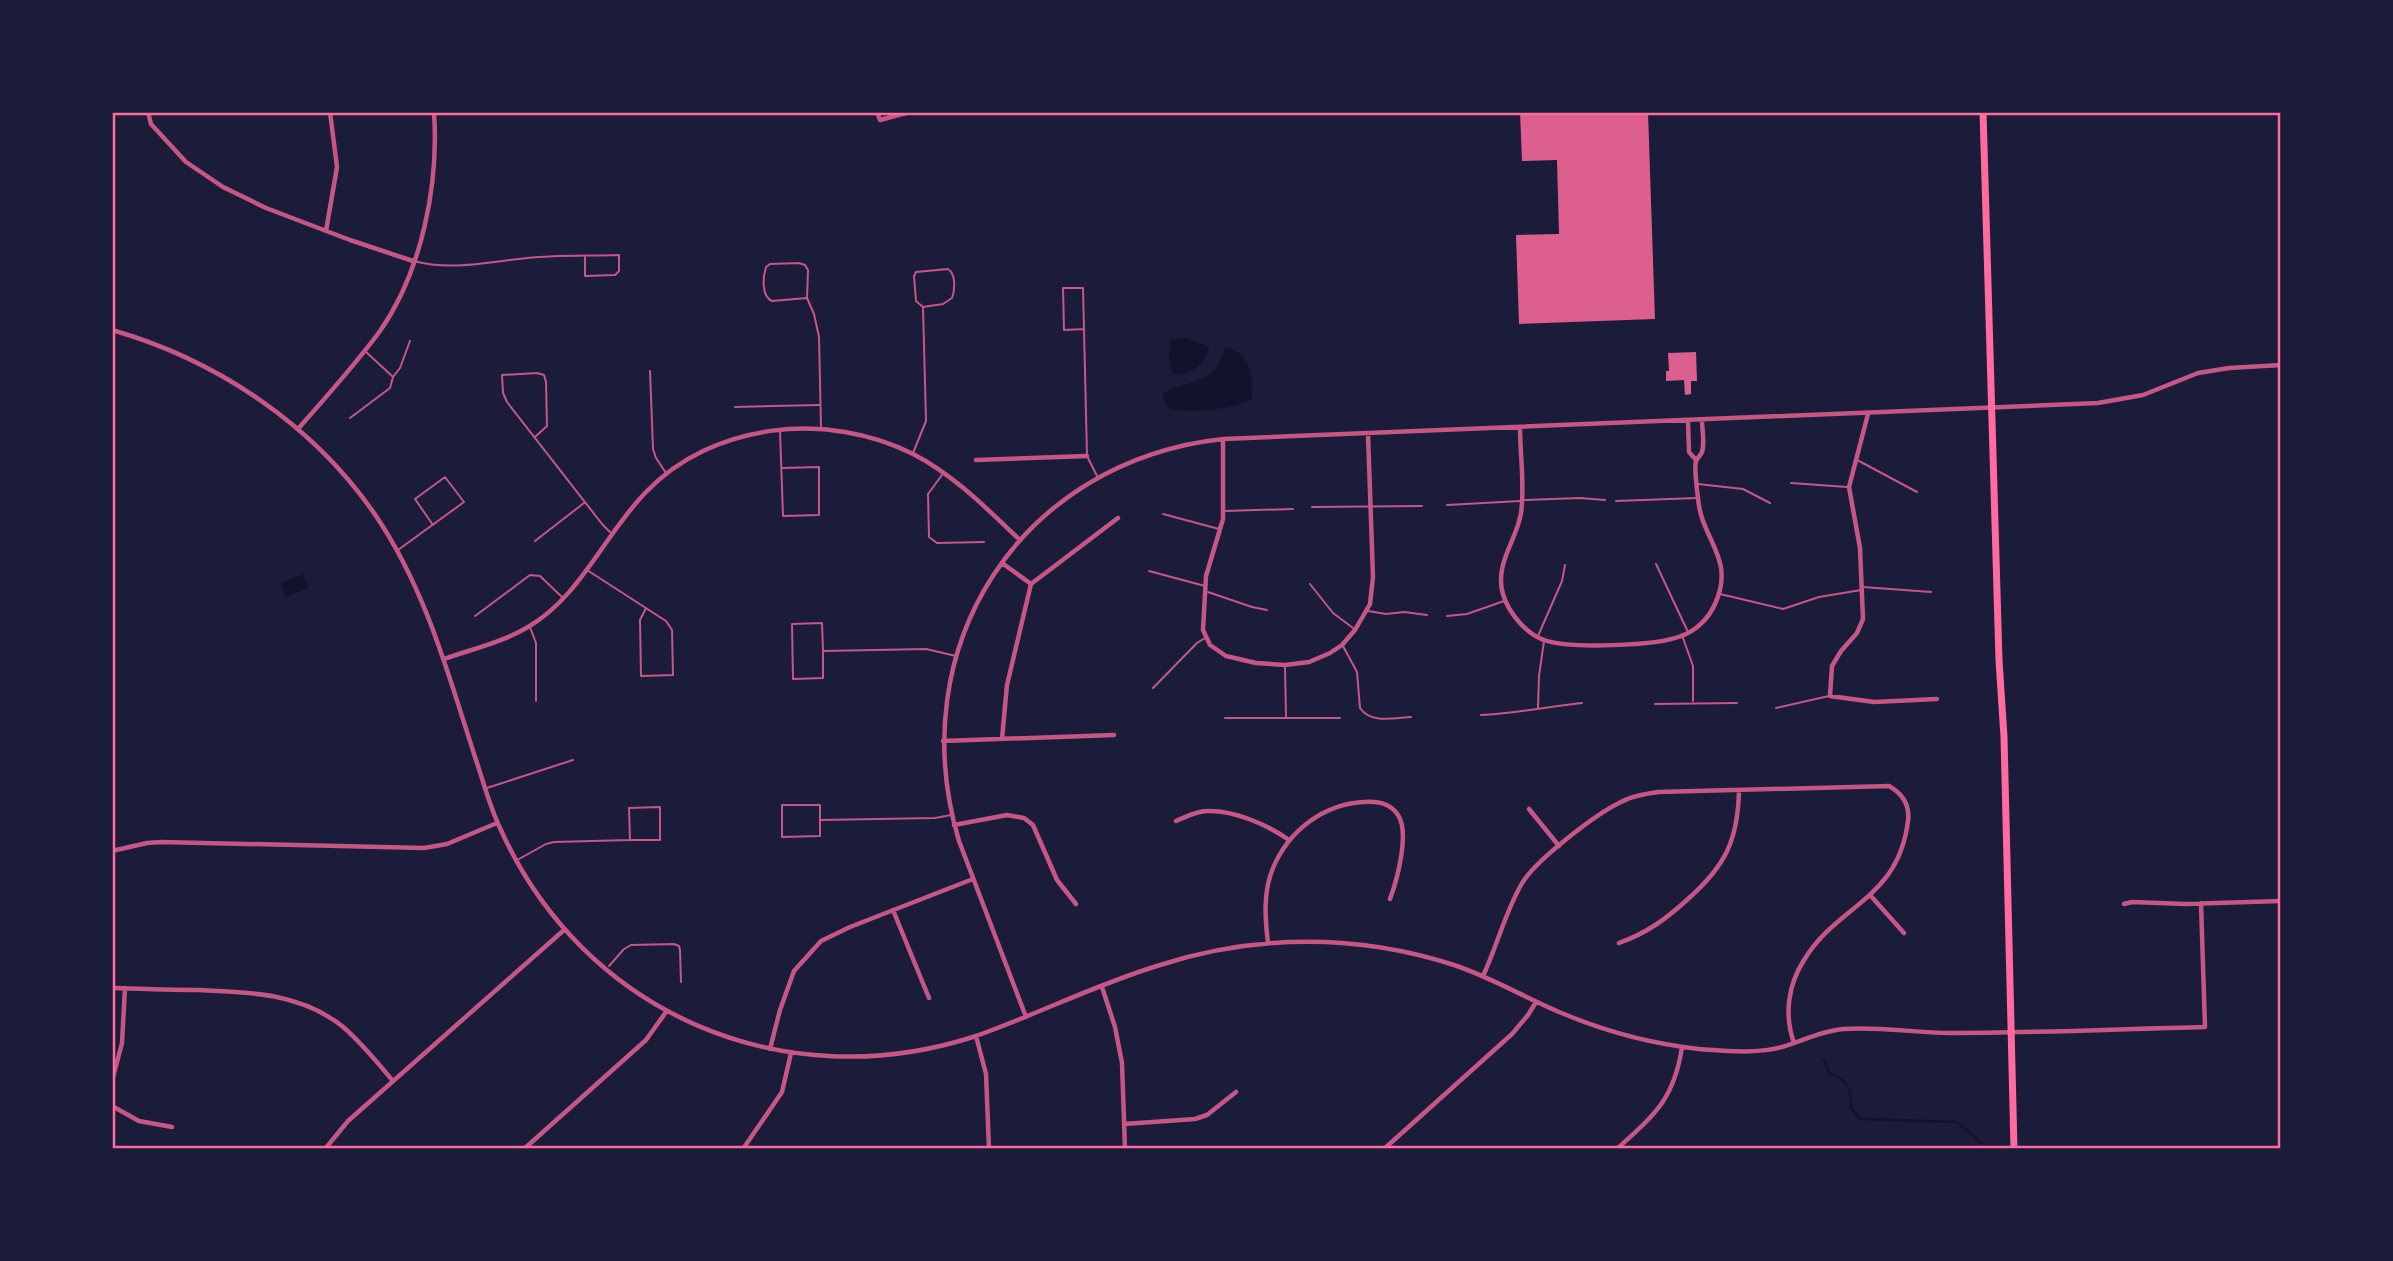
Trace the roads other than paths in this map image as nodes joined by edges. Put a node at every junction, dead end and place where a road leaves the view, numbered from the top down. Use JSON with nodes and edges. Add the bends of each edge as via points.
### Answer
{"nodes":[{"id":1,"x":148,"y":112,"type":"edge"},
{"id":2,"x":330,"y":112,"type":"edge"},
{"id":3,"x":434,"y":112,"type":"edge"},
{"id":4,"x":877,"y":112,"type":"edge"},
{"id":5,"x":910,"y":112,"type":"edge"},
{"id":6,"x":1983,"y":112,"type":"edge"},
{"id":7,"x":326,"y":231,"type":"junction"},
{"id":8,"x":585,"y":257,"type":"junction"},
{"id":9,"x":413,"y":261,"type":"junction"},
{"id":10,"x":807,"y":298,"type":"junction"},
{"id":11,"x":923,"y":307,"type":"junction"},
{"id":12,"x":1084,"y":329,"type":"junction"},
{"id":13,"x":112,"y":330,"type":"edge"},
{"id":14,"x":410,"y":341,"type":"dead end"},
{"id":15,"x":364,"y":350,"type":"junction"},
{"id":16,"x":2281,"y":365,"type":"edge"},
{"id":17,"x":650,"y":371,"type":"dead end"},
{"id":18,"x":393,"y":377,"type":"junction"},
{"id":19,"x":821,"y":405,"type":"junction"},
{"id":20,"x":735,"y":407,"type":"dead end"},
{"id":21,"x":1991,"y":409,"type":"junction"},
{"id":22,"x":1868,"y":414,"type":"junction"},
{"id":23,"x":350,"y":418,"type":"dead end"},
{"id":24,"x":1702,"y":420,"type":"junction"},
{"id":25,"x":1688,"y":421,"type":"junction"},
{"id":26,"x":1520,"y":428,"type":"junction"},
{"id":27,"x":298,"y":429,"type":"junction"},
{"id":28,"x":821,"y":429,"type":"junction"},
{"id":29,"x":780,"y":430,"type":"junction"},
{"id":30,"x":1368,"y":434,"type":"junction"},
{"id":31,"x":535,"y":437,"type":"junction"},
{"id":32,"x":1223,"y":439,"type":"junction"},
{"id":33,"x":913,"y":454,"type":"junction"},
{"id":34,"x":1087,"y":456,"type":"junction"},
{"id":35,"x":976,"y":460,"type":"dead end"},
{"id":36,"x":1696,"y":460,"type":"junction"},
{"id":37,"x":1855,"y":460,"type":"junction"},
{"id":38,"x":782,"y":468,"type":"junction"},
{"id":39,"x":943,"y":473,"type":"junction"},
{"id":40,"x":667,"y":474,"type":"junction"},
{"id":41,"x":1098,"y":478,"type":"junction"},
{"id":42,"x":1791,"y":483,"type":"dead end"},
{"id":43,"x":1697,"y":484,"type":"junction"},
{"id":44,"x":1849,"y":487,"type":"junction"},
{"id":45,"x":1917,"y":492,"type":"dead end"},
{"id":46,"x":1698,"y":498,"type":"junction"},
{"id":47,"x":1522,"y":500,"type":"junction"},
{"id":48,"x":1605,"y":500,"type":"dead end"},
{"id":49,"x":1615,"y":501,"type":"dead end"},
{"id":50,"x":584,"y":502,"type":"junction"},
{"id":51,"x":1770,"y":503,"type":"dead end"},
{"id":52,"x":1447,"y":505,"type":"dead end"},
{"id":53,"x":1422,"y":506,"type":"dead end"},
{"id":54,"x":1371,"y":507,"type":"junction"},
{"id":55,"x":1312,"y":508,"type":"dead end"},
{"id":56,"x":1293,"y":509,"type":"dead end"},
{"id":57,"x":1223,"y":511,"type":"junction"},
{"id":58,"x":1163,"y":514,"type":"dead end"},
{"id":59,"x":1118,"y":518,"type":"dead end"},
{"id":60,"x":433,"y":525,"type":"junction"},
{"id":61,"x":1221,"y":530,"type":"junction"},
{"id":62,"x":611,"y":533,"type":"junction"},
{"id":63,"x":1020,"y":540,"type":"junction"},
{"id":64,"x":535,"y":541,"type":"dead end"},
{"id":65,"x":984,"y":542,"type":"dead end"},
{"id":66,"x":397,"y":550,"type":"junction"},
{"id":67,"x":1002,"y":564,"type":"junction"},
{"id":68,"x":1656,"y":564,"type":"dead end"},
{"id":69,"x":1565,"y":565,"type":"dead end"},
{"id":70,"x":587,"y":570,"type":"junction"},
{"id":71,"x":1149,"y":571,"type":"dead end"},
{"id":72,"x":1031,"y":584,"type":"junction"},
{"id":73,"x":1310,"y":584,"type":"dead end"},
{"id":74,"x":1204,"y":589,"type":"junction"},
{"id":75,"x":1862,"y":589,"type":"junction"},
{"id":76,"x":1931,"y":592,"type":"dead end"},
{"id":77,"x":1719,"y":594,"type":"junction"},
{"id":78,"x":564,"y":599,"type":"junction"},
{"id":79,"x":1505,"y":600,"type":"junction"},
{"id":80,"x":646,"y":608,"type":"junction"},
{"id":81,"x":1267,"y":610,"type":"dead end"},
{"id":82,"x":1367,"y":610,"type":"junction"},
{"id":83,"x":1427,"y":615,"type":"dead end"},
{"id":84,"x":475,"y":616,"type":"dead end"},
{"id":85,"x":1447,"y":616,"type":"dead end"},
{"id":86,"x":530,"y":626,"type":"junction"},
{"id":87,"x":1355,"y":630,"type":"junction"},
{"id":88,"x":1685,"y":634,"type":"junction"},
{"id":89,"x":1537,"y":636,"type":"junction"},
{"id":90,"x":1206,"y":638,"type":"junction"},
{"id":91,"x":1545,"y":640,"type":"junction"},
{"id":92,"x":1342,"y":645,"type":"junction"},
{"id":93,"x":823,"y":651,"type":"junction"},
{"id":94,"x":956,"y":656,"type":"junction"},
{"id":95,"x":444,"y":659,"type":"junction"},
{"id":96,"x":1285,"y":665,"type":"junction"},
{"id":97,"x":1153,"y":688,"type":"dead end"},
{"id":98,"x":1830,"y":696,"type":"junction"},
{"id":99,"x":1937,"y":699,"type":"dead end"},
{"id":100,"x":537,"y":701,"type":"dead end"},
{"id":101,"x":1693,"y":702,"type":"junction"},
{"id":102,"x":1737,"y":703,"type":"dead end"},
{"id":103,"x":1582,"y":704,"type":"dead end"},
{"id":104,"x":1655,"y":704,"type":"dead end"},
{"id":105,"x":1538,"y":708,"type":"junction"},
{"id":106,"x":1776,"y":708,"type":"dead end"},
{"id":107,"x":1481,"y":715,"type":"dead end"},
{"id":108,"x":1410,"y":717,"type":"dead end"},
{"id":109,"x":1225,"y":718,"type":"dead end"},
{"id":110,"x":1286,"y":718,"type":"junction"},
{"id":111,"x":1340,"y":718,"type":"dead end"},
{"id":112,"x":1114,"y":736,"type":"dead end"},
{"id":113,"x":1002,"y":739,"type":"junction"},
{"id":114,"x":943,"y":741,"type":"junction"},
{"id":115,"x":573,"y":760,"type":"dead end"},
{"id":116,"x":486,"y":789,"type":"junction"},
{"id":117,"x":1739,"y":789,"type":"junction"},
{"id":118,"x":1530,"y":809,"type":"dead end"},
{"id":119,"x":951,"y":815,"type":"junction"},
{"id":120,"x":820,"y":820,"type":"junction"},
{"id":121,"x":1176,"y":821,"type":"dead end"},
{"id":122,"x":498,"y":823,"type":"junction"},
{"id":123,"x":954,"y":825,"type":"junction"},
{"id":124,"x":630,"y":840,"type":"junction"},
{"id":125,"x":1289,"y":840,"type":"junction"},
{"id":126,"x":1559,"y":846,"type":"junction"},
{"id":127,"x":112,"y":851,"type":"edge"},
{"id":128,"x":516,"y":861,"type":"junction"},
{"id":129,"x":973,"y":879,"type":"junction"},
{"id":130,"x":1870,"y":895,"type":"junction"},
{"id":131,"x":1390,"y":899,"type":"dead end"},
{"id":132,"x":2281,"y":901,"type":"edge"},
{"id":133,"x":1076,"y":904,"type":"dead end"},
{"id":134,"x":2124,"y":904,"type":"dead end"},
{"id":135,"x":2201,"y":904,"type":"junction"},
{"id":136,"x":893,"y":911,"type":"junction"},
{"id":137,"x":564,"y":930,"type":"junction"},
{"id":138,"x":1904,"y":933,"type":"dead end"},
{"id":139,"x":1268,"y":943,"type":"junction"},
{"id":140,"x":1619,"y":943,"type":"dead end"},
{"id":141,"x":606,"y":969,"type":"junction"},
{"id":142,"x":1483,"y":976,"type":"junction"},
{"id":143,"x":681,"y":982,"type":"dead end"},
{"id":144,"x":1102,"y":987,"type":"junction"},
{"id":145,"x":112,"y":988,"type":"edge"},
{"id":146,"x":125,"y":988,"type":"junction"},
{"id":147,"x":929,"y":998,"type":"dead end"},
{"id":148,"x":1536,"y":1002,"type":"junction"},
{"id":149,"x":666,"y":1012,"type":"junction"},
{"id":150,"x":1026,"y":1017,"type":"junction"},
{"id":151,"x":2011,"y":1033,"type":"junction"},
{"id":152,"x":976,"y":1036,"type":"junction"},
{"id":153,"x":1794,"y":1043,"type":"junction"},
{"id":154,"x":1682,"y":1047,"type":"junction"},
{"id":155,"x":770,"y":1049,"type":"junction"},
{"id":156,"x":792,"y":1053,"type":"junction"},
{"id":157,"x":393,"y":1081,"type":"junction"},
{"id":158,"x":112,"y":1082,"type":"edge"},
{"id":159,"x":1236,"y":1092,"type":"dead end"},
{"id":160,"x":112,"y":1106,"type":"edge"},
{"id":161,"x":1124,"y":1124,"type":"junction"},
{"id":162,"x":172,"y":1127,"type":"dead end"},
{"id":163,"x":325,"y":1149,"type":"edge"},
{"id":164,"x":524,"y":1149,"type":"edge"},
{"id":165,"x":743,"y":1149,"type":"edge"},
{"id":166,"x":989,"y":1149,"type":"edge"},
{"id":167,"x":1125,"y":1149,"type":"edge"},
{"id":168,"x":1384,"y":1149,"type":"edge"},
{"id":169,"x":1616,"y":1149,"type":"edge"},
{"id":170,"x":2014,"y":1149,"type":"edge"}],
"edges":[{"from":1,"to":7,"type":"street","via":[[151,124],[199,172],[266,208]]},
{"from":2,"to":7,"type":"street","via":[[337,167]]},
{"from":3,"to":9,"type":"street","via":[[432,188]]},
{"from":4,"to":5,"type":"street","via":[[880,120]]},
{"from":6,"to":21,"type":"main road"},
{"from":7,"to":9,"type":"street"},
{"from":8,"to":8,"type":"lane","via":[[619,255],[619,271],[585,276]]},
{"from":8,"to":9,"type":"lane","via":[[432,265]]},
{"from":9,"to":15,"type":"street","via":[[389,316]]},
{"from":10,"to":10,"type":"lane","via":[[805,265],[766,267],[767,299]]},
{"from":10,"to":19,"type":"lane","via":[[819,337]]},
{"from":11,"to":11,"type":"lane","via":[[914,294],[916,272],[951,271],[952,298]]},
{"from":11,"to":33,"type":"lane","via":[[926,421]]},
{"from":12,"to":12,"type":"lane","via":[[1083,288],[1063,288],[1064,330]]},
{"from":12,"to":34,"type":"lane"},
{"from":13,"to":27,"type":"street","via":[[209,368]]},
{"from":14,"to":18,"type":"lane"},
{"from":15,"to":18,"type":"lane"},
{"from":15,"to":27,"type":"street"},
{"from":16,"to":21,"type":"street","via":[[2198,373],[2116,401]]},
{"from":17,"to":40,"type":"lane","via":[[653,449]]},
{"from":18,"to":23,"type":"lane","via":[[390,388]]},
{"from":19,"to":20,"type":"lane"},
{"from":19,"to":28,"type":"lane"},
{"from":21,"to":22,"type":"street"},
{"from":21,"to":151,"type":"main road"},
{"from":22,"to":24,"type":"street"},
{"from":22,"to":37,"type":"street"},
{"from":24,"to":25,"type":"street"},
{"from":24,"to":36,"type":"street","via":[[1703,451]]},
{"from":25,"to":26,"type":"street"},
{"from":25,"to":36,"type":"street","via":[[1689,452]]},
{"from":26,"to":30,"type":"street"},
{"from":26,"to":47,"type":"street"},
{"from":27,"to":66,"type":"street","via":[[349,481]]},
{"from":28,"to":29,"type":"street"},
{"from":28,"to":33,"type":"street","via":[[868,437]]},
{"from":29,"to":38,"type":"lane"},
{"from":29,"to":40,"type":"street","via":[[730,441]]},
{"from":30,"to":32,"type":"street"},
{"from":30,"to":54,"type":"street"},
{"from":31,"to":31,"type":"lane","via":[[507,402],[502,375],[544,375],[547,426]]},
{"from":31,"to":50,"type":"lane"},
{"from":32,"to":41,"type":"street","via":[[1161,450]]},
{"from":32,"to":57,"type":"street"},
{"from":33,"to":39,"type":"street"},
{"from":34,"to":35,"type":"street"},
{"from":34,"to":41,"type":"lane"},
{"from":36,"to":43,"type":"street"},
{"from":37,"to":44,"type":"street"},
{"from":37,"to":45,"type":"lane"},
{"from":38,"to":38,"type":"lane","via":[[783,516],[819,515],[819,467]]},
{"from":39,"to":63,"type":"street"},
{"from":39,"to":65,"type":"lane","via":[[928,494],[929,537],[937,543]]},
{"from":40,"to":62,"type":"street"},
{"from":41,"to":63,"type":"street","via":[[1049,512]]},
{"from":42,"to":44,"type":"lane"},
{"from":43,"to":46,"type":"street"},
{"from":43,"to":51,"type":"lane","via":[[1743,489]]},
{"from":44,"to":75,"type":"street"},
{"from":46,"to":49,"type":"lane"},
{"from":46,"to":77,"type":"street","via":[[1722,565]]},
{"from":47,"to":48,"type":"lane"},
{"from":47,"to":52,"type":"lane"},
{"from":47,"to":79,"type":"street","via":[[1502,566]]},
{"from":50,"to":62,"type":"lane"},
{"from":50,"to":64,"type":"lane"},
{"from":53,"to":54,"type":"lane"},
{"from":54,"to":55,"type":"lane"},
{"from":54,"to":82,"type":"street","via":[[1373,587]]},
{"from":56,"to":57,"type":"lane"},
{"from":57,"to":61,"type":"street"},
{"from":58,"to":61,"type":"lane"},
{"from":59,"to":72,"type":"street"},
{"from":60,"to":60,"type":"lane","via":[[464,502],[445,477],[415,499]]},
{"from":60,"to":66,"type":"lane"},
{"from":61,"to":74,"type":"street"},
{"from":62,"to":70,"type":"street"},
{"from":63,"to":67,"type":"street"},
{"from":66,"to":95,"type":"street"},
{"from":67,"to":72,"type":"street"},
{"from":67,"to":94,"type":"street","via":[[978,601]]},
{"from":68,"to":88,"type":"lane"},
{"from":69,"to":89,"type":"lane"},
{"from":70,"to":78,"type":"street"},
{"from":70,"to":80,"type":"lane"},
{"from":71,"to":74,"type":"lane"},
{"from":72,"to":113,"type":"street","via":[[1007,685]]},
{"from":73,"to":87,"type":"lane","via":[[1333,613]]},
{"from":74,"to":81,"type":"lane"},
{"from":74,"to":90,"type":"street"},
{"from":75,"to":76,"type":"lane"},
{"from":75,"to":77,"type":"lane","via":[[1783,609]]},
{"from":75,"to":98,"type":"street","via":[[1861,627],[1832,666]]},
{"from":77,"to":88,"type":"street","via":[[1708,616]]},
{"from":78,"to":84,"type":"lane","via":[[540,576],[530,575]]},
{"from":78,"to":86,"type":"street"},
{"from":79,"to":85,"type":"lane"},
{"from":79,"to":89,"type":"street","via":[[1517,620]]},
{"from":80,"to":80,"type":"lane","via":[[640,620],[641,676],[673,675],[672,630]]},
{"from":82,"to":83,"type":"lane"},
{"from":82,"to":87,"type":"street"},
{"from":86,"to":95,"type":"street"},
{"from":86,"to":100,"type":"lane","via":[[536,643]]},
{"from":87,"to":92,"type":"street"},
{"from":88,"to":91,"type":"street","via":[[1644,643]]},
{"from":88,"to":101,"type":"lane","via":[[1693,666]]},
{"from":89,"to":91,"type":"street"},
{"from":90,"to":96,"type":"street","via":[[1226,656]]},
{"from":90,"to":97,"type":"lane"},
{"from":91,"to":105,"type":"lane"},
{"from":92,"to":96,"type":"street","via":[[1310,662]]},
{"from":92,"to":108,"type":"lane","via":[[1357,672],[1363,713],[1374,719]]},
{"from":93,"to":93,"type":"lane","via":[[822,623],[792,624],[793,679],[823,678]]},
{"from":93,"to":94,"type":"lane","via":[[926,649]]},
{"from":94,"to":114,"type":"street","via":[[946,696]]},
{"from":95,"to":116,"type":"street"},
{"from":96,"to":110,"type":"lane"},
{"from":98,"to":99,"type":"street","via":[[1874,702]]},
{"from":98,"to":106,"type":"lane"},
{"from":101,"to":102,"type":"lane"},
{"from":101,"to":104,"type":"lane"},
{"from":103,"to":105,"type":"lane"},
{"from":105,"to":107,"type":"lane"},
{"from":109,"to":110,"type":"lane"},
{"from":110,"to":111,"type":"lane"},
{"from":112,"to":113,"type":"street"},
{"from":113,"to":114,"type":"street"},
{"from":114,"to":119,"type":"street"},
{"from":115,"to":116,"type":"lane"},
{"from":116,"to":122,"type":"street"},
{"from":117,"to":126,"type":"street","via":[[1636,796],[1611,808]]},
{"from":117,"to":130,"type":"street","via":[[1878,785],[1896,790],[1908,810],[1905,841],[1894,868]]},
{"from":117,"to":140,"type":"street","via":[[1737,826],[1720,867],[1662,922]]},
{"from":118,"to":126,"type":"street"},
{"from":119,"to":120,"type":"lane"},
{"from":119,"to":123,"type":"street"},
{"from":120,"to":120,"type":"lane","via":[[820,804],[782,805],[782,836],[820,836]]},
{"from":121,"to":125,"type":"street","via":[[1195,813],[1216,812],[1262,825]]},
{"from":122,"to":127,"type":"street","via":[[447,844],[424,848],[161,842]]},
{"from":122,"to":128,"type":"street"},
{"from":123,"to":129,"type":"street"},
{"from":123,"to":133,"type":"street","via":[[1007,815],[1024,818],[1034,825],[1057,880]]},
{"from":124,"to":124,"type":"lane","via":[[660,839],[660,807],[629,808]]},
{"from":124,"to":128,"type":"lane","via":[[554,842]]},
{"from":125,"to":131,"type":"street","via":[[1335,807],[1383,803],[1398,814],[1402,829],[1399,873]]},
{"from":125,"to":139,"type":"street","via":[[1267,887]]},
{"from":126,"to":142,"type":"street","via":[[1521,885]]},
{"from":128,"to":137,"type":"street"},
{"from":129,"to":136,"type":"street"},
{"from":129,"to":150,"type":"street"},
{"from":130,"to":138,"type":"street"},
{"from":130,"to":153,"type":"street","via":[[1820,939],[1798,970],[1788,1007]]},
{"from":132,"to":135,"type":"street"},
{"from":134,"to":135,"type":"street"},
{"from":135,"to":151,"type":"street","via":[[2205,1027]]},
{"from":136,"to":147,"type":"street"},
{"from":136,"to":155,"type":"street","via":[[836,933],[806,956],[787,988]]},
{"from":137,"to":141,"type":"street"},
{"from":137,"to":157,"type":"street"},
{"from":139,"to":142,"type":"street","via":[[1372,946]]},
{"from":139,"to":144,"type":"street","via":[[1194,955]]},
{"from":141,"to":143,"type":"lane","via":[[627,946],[674,944],[680,950]]},
{"from":141,"to":149,"type":"street"},
{"from":142,"to":148,"type":"street"},
{"from":144,"to":150,"type":"street"},
{"from":144,"to":161,"type":"street","via":[[1120,1052]]},
{"from":145,"to":146,"type":"street"},
{"from":146,"to":157,"type":"street","via":[[254,992],[289,999],[341,1025]]},
{"from":146,"to":158,"type":"street","via":[[122,1043]]},
{"from":148,"to":154,"type":"street","via":[[1610,1031]]},
{"from":148,"to":168,"type":"street","via":[[1512,1034]]},
{"from":149,"to":155,"type":"street"},
{"from":149,"to":164,"type":"street","via":[[646,1040]]},
{"from":150,"to":152,"type":"street"},
{"from":151,"to":153,"type":"street","via":[[1855,1029],[1827,1031]]},
{"from":151,"to":170,"type":"main road"},
{"from":152,"to":156,"type":"street","via":[[890,1055]]},
{"from":152,"to":166,"type":"street","via":[[986,1074]]},
{"from":153,"to":154,"type":"street","via":[[1754,1051]]},
{"from":154,"to":169,"type":"street","via":[[1675,1081],[1663,1102]]},
{"from":155,"to":156,"type":"street"},
{"from":156,"to":165,"type":"street","via":[[782,1093]]},
{"from":157,"to":163,"type":"street","via":[[348,1121]]},
{"from":159,"to":161,"type":"street","via":[[1195,1119]]},
{"from":160,"to":162,"type":"street","via":[[139,1121]]},
{"from":161,"to":167,"type":"street"}]}
